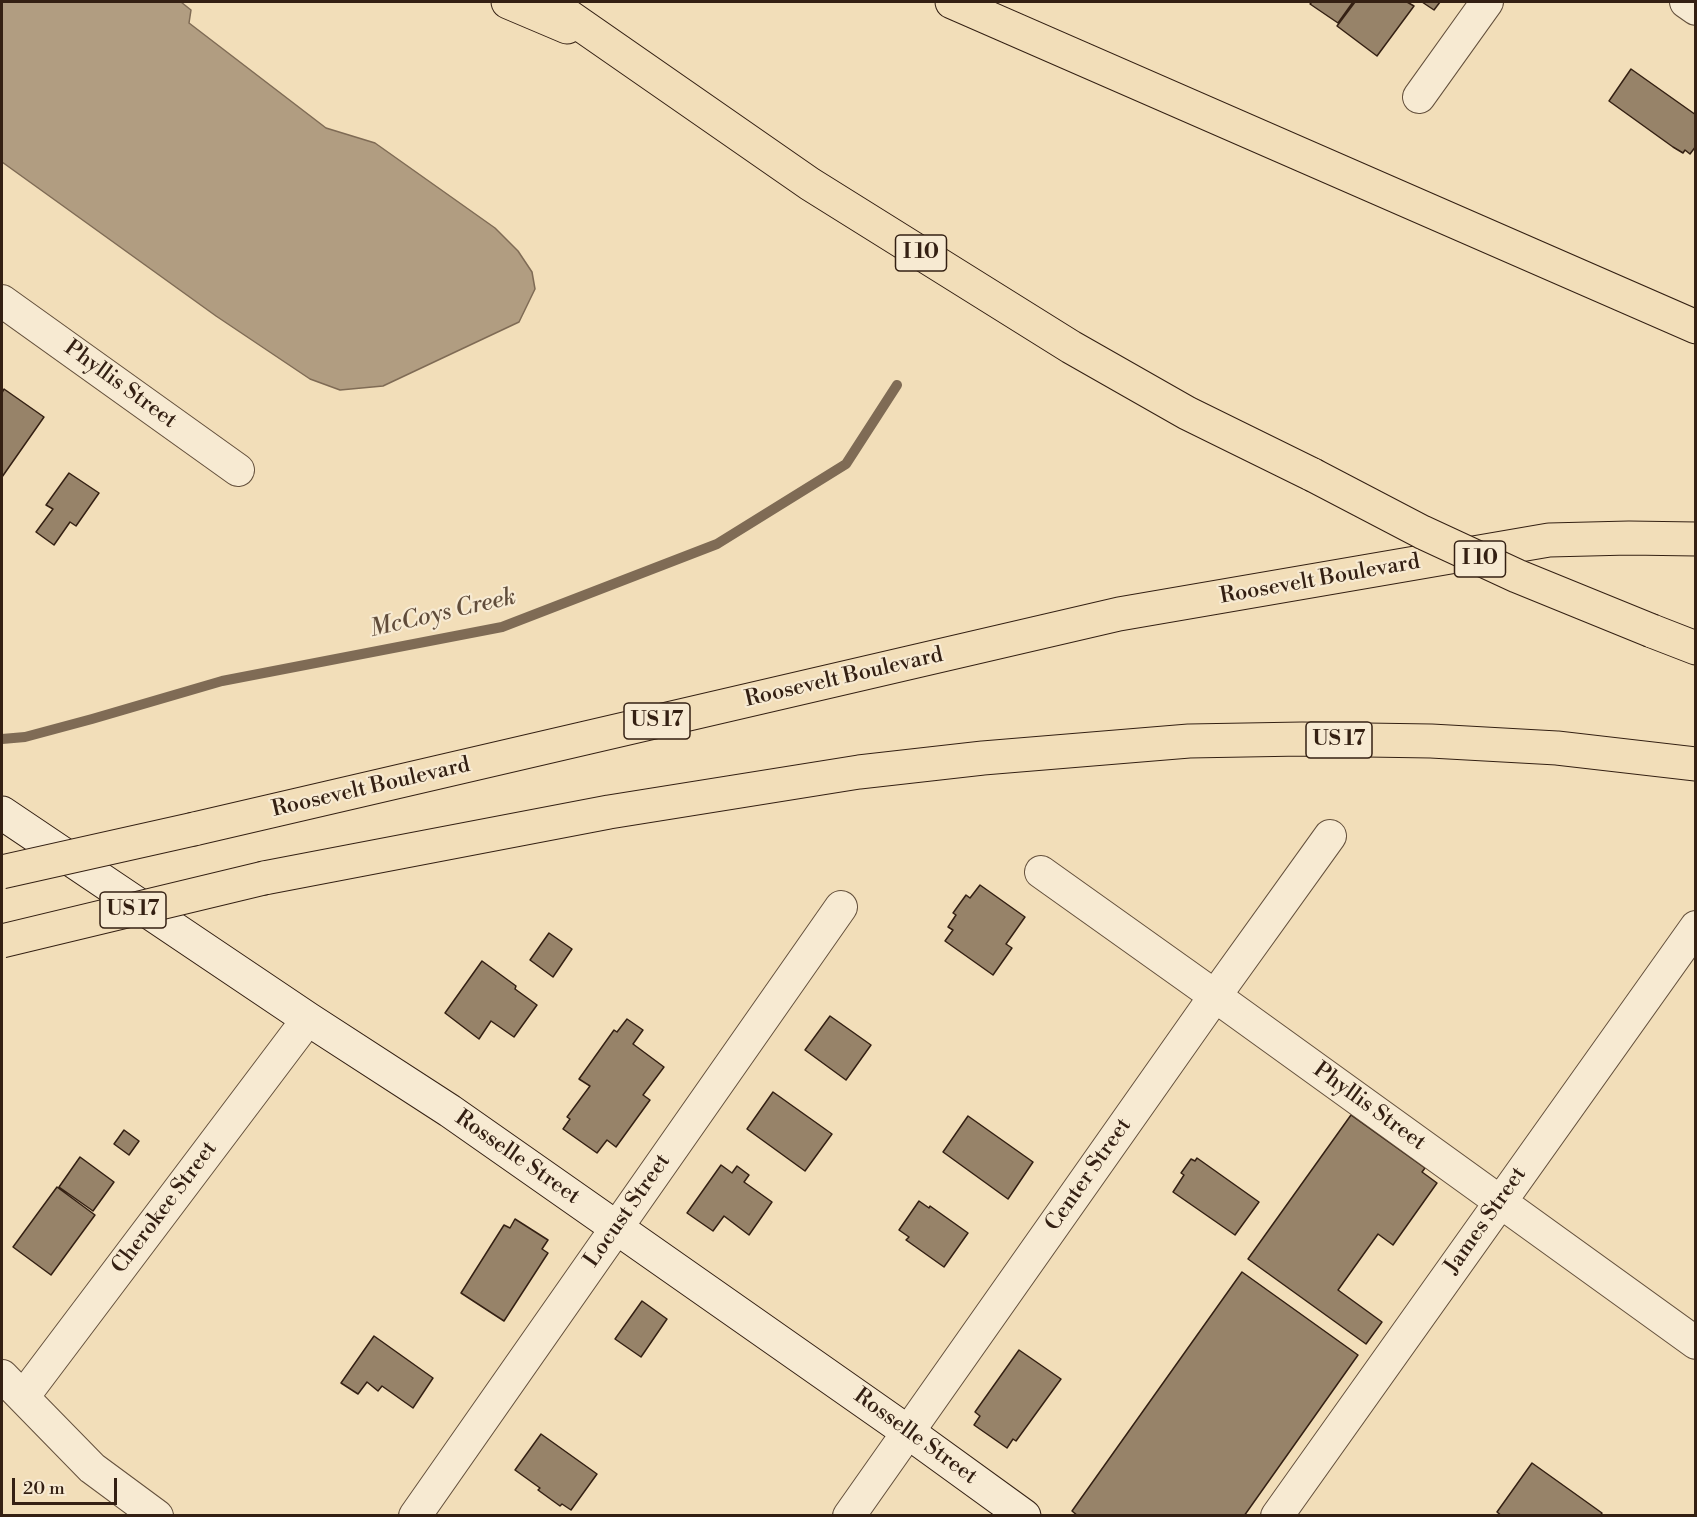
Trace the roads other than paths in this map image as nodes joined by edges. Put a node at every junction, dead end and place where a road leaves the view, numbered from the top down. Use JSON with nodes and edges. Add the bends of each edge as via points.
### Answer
{"nodes":[{"id":1,"x":508,"y":2,"type":"edge"},
{"id":2,"x":548,"y":2,"type":"edge"},
{"id":3,"x":952,"y":2,"type":"edge"},
{"id":4,"x":979,"y":2,"type":"edge"},
{"id":5,"x":1487,"y":2,"type":"edge"},
{"id":6,"x":1686,"y":2,"type":"edge"},
{"id":7,"x":1695,"y":9,"type":"edge"},
{"id":8,"x":608,"y":44,"type":"junction"},
{"id":9,"x":1079,"y":57,"type":"junction"},
{"id":10,"x":1419,"y":97,"type":"dead end"},
{"id":11,"x":2,"y":301,"type":"edge"},
{"id":12,"x":1695,"y":327,"type":"edge"},
{"id":13,"x":238,"y":470,"type":"dead end"},
{"id":14,"x":1695,"y":540,"type":"edge"},
{"id":15,"x":1695,"y":648,"type":"edge"},
{"id":16,"x":1695,"y":764,"type":"edge"},
{"id":17,"x":2,"y":813,"type":"edge"},
{"id":18,"x":1330,"y":836,"type":"dead end"},
{"id":19,"x":2,"y":872,"type":"edge"},
{"id":20,"x":1041,"y":872,"type":"dead end"},
{"id":21,"x":841,"y":906,"type":"dead end"},
{"id":22,"x":1695,"y":927,"type":"edge"},
{"id":23,"x":2,"y":941,"type":"edge"},
{"id":24,"x":1215,"y":996,"type":"junction"},
{"id":25,"x":308,"y":1019,"type":"junction"},
{"id":26,"x":1500,"y":1202,"type":"junction"},
{"id":27,"x":617,"y":1227,"type":"junction"},
{"id":28,"x":1695,"y":1343,"type":"edge"},
{"id":29,"x":12,"y":1386,"type":"edge"},
{"id":30,"x":908,"y":1432,"type":"junction"},
{"id":31,"x":156,"y":1515,"type":"edge"},
{"id":32,"x":415,"y":1515,"type":"edge"},
{"id":33,"x":849,"y":1515,"type":"edge"},
{"id":34,"x":1024,"y":1515,"type":"edge"},
{"id":35,"x":1277,"y":1515,"type":"edge"}],
"edges":[{"from":1,"to":8,"type":"highway"},
{"from":2,"to":8,"type":"highway","number":"I 10"},
{"from":3,"to":9,"type":"highway"},
{"from":4,"to":9,"type":"highway"},
{"from":5,"to":10,"type":"street"},
{"from":6,"to":7,"type":"street"},
{"from":8,"to":15,"type":"highway","number":"I 10","bridge":true,"via":[[810,184],[1071,347],[1187,413],[1506,571]]},
{"from":9,"to":12,"type":"highway"},
{"from":11,"to":13,"type":"street","name":"Phyllis Street"},
{"from":14,"to":19,"type":"highway","name":"Roosevelt Boulevard","number":"US 17","bridge":true,"via":[[1549,540],[1119,614]]},
{"from":16,"to":23,"type":"highway","number":"US 17","bridge":true,"via":[[1557,748],[1302,739],[1189,741],[983,758],[859,772],[609,812],[264,878]]},
{"from":17,"to":25,"type":"street","name":"Rosselle Street"},
{"from":18,"to":24,"type":"street","name":"Center Street"},
{"from":20,"to":24,"type":"street","name":"Phyllis Street"},
{"from":21,"to":27,"type":"street","name":"Locust Street"},
{"from":22,"to":26,"type":"street","name":"James Street"},
{"from":24,"to":26,"type":"street","name":"Phyllis Street"},
{"from":24,"to":30,"type":"street","name":"Center Street"},
{"from":25,"to":27,"type":"street","name":"Rosselle Street"},
{"from":25,"to":29,"type":"street","name":"Cherokee Street"},
{"from":26,"to":28,"type":"street","name":"Phyllis Street"},
{"from":26,"to":35,"type":"street","name":"James Street"},
{"from":27,"to":30,"type":"street","name":"Rosselle Street"},
{"from":27,"to":32,"type":"street","name":"Locust Street"},
{"from":29,"to":31,"type":"street","via":[[92,1468]]},
{"from":30,"to":33,"type":"street","name":"Center Street"},
{"from":30,"to":34,"type":"street","name":"Rosselle Street"}]}
